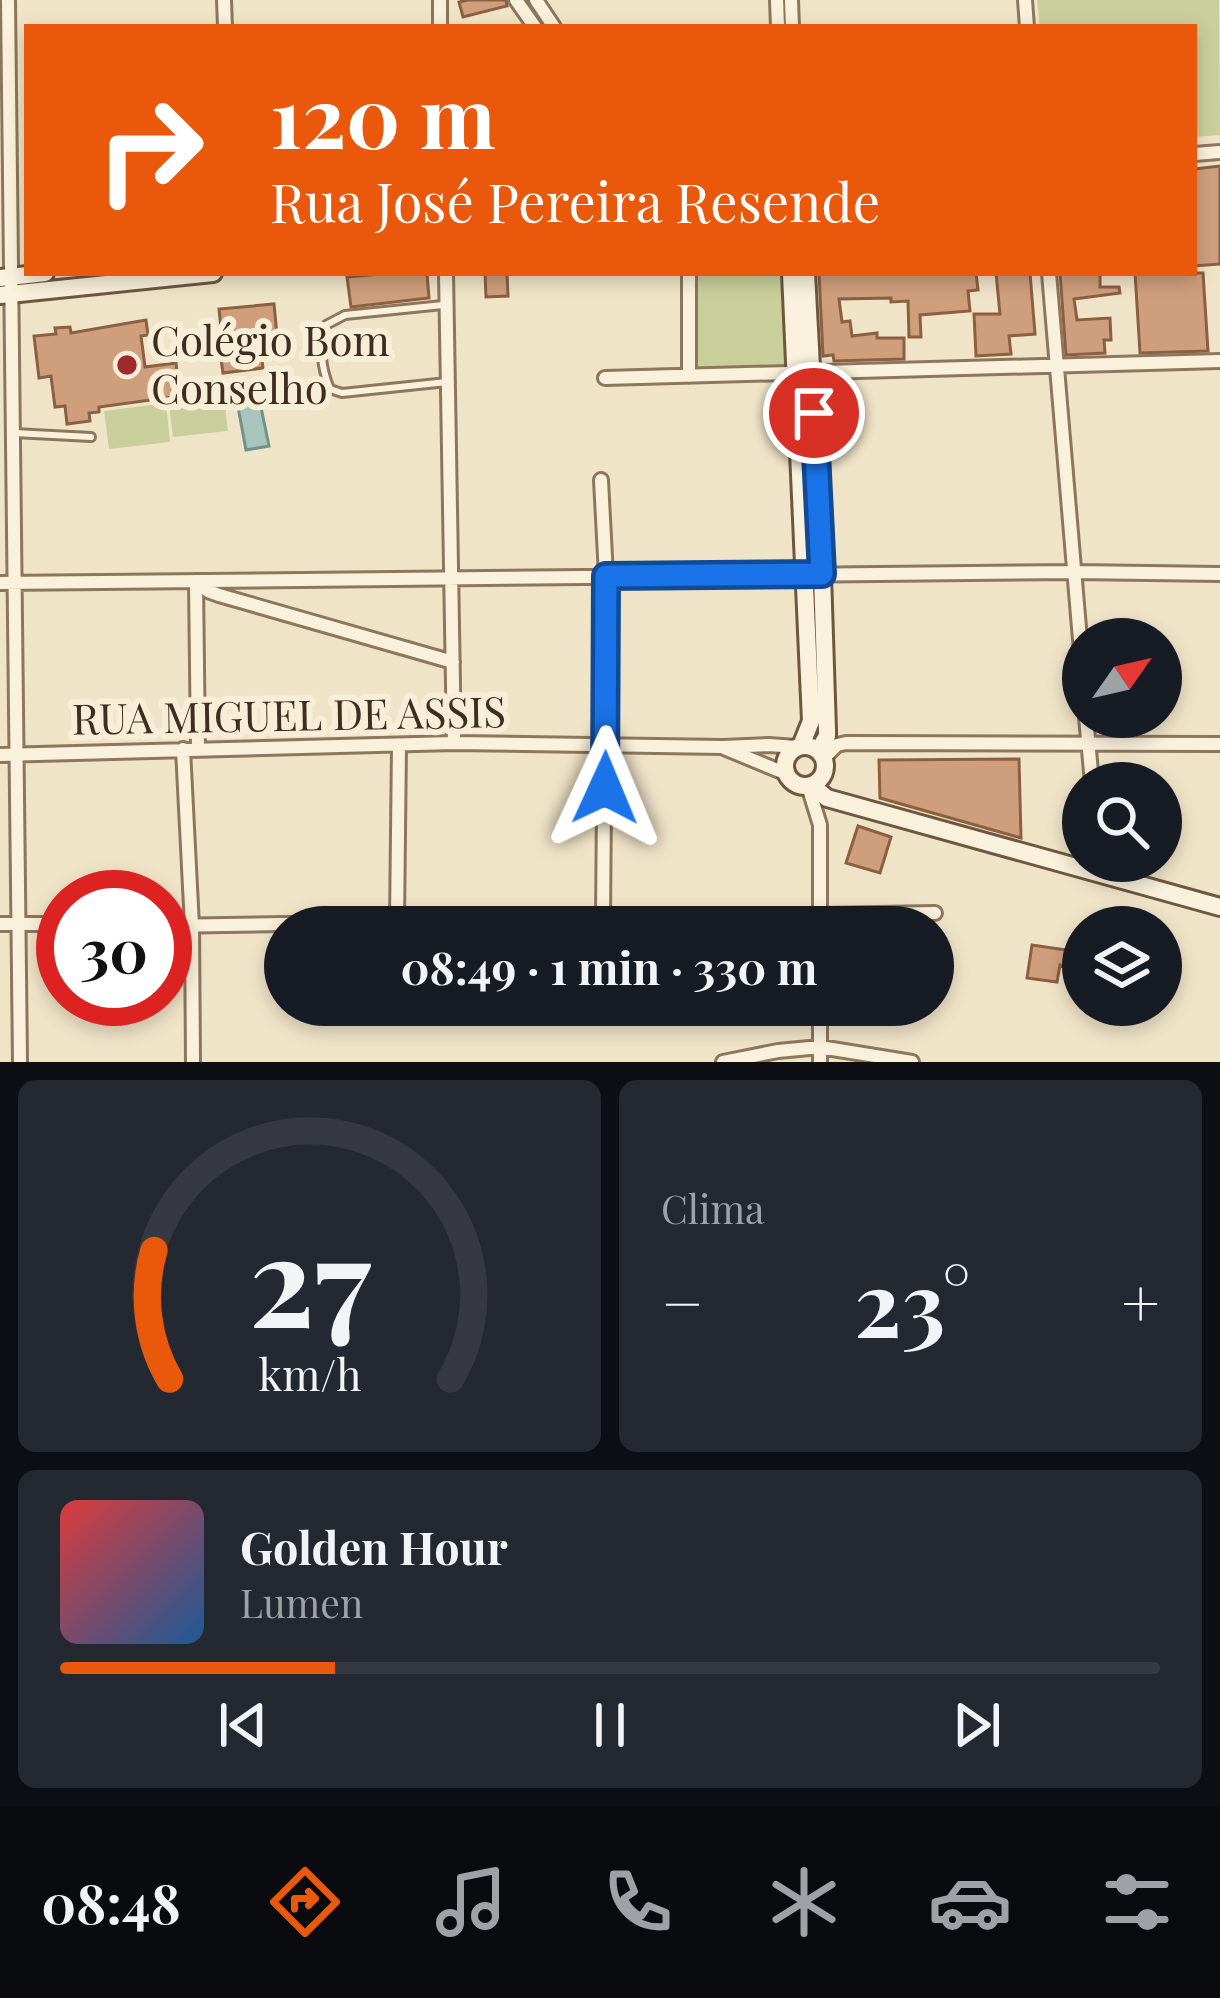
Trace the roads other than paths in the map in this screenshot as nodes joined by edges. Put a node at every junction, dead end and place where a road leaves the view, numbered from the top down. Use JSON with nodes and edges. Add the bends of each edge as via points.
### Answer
{"nodes":[{"id":1,"x":8,"y":0,"type":"edge"},
{"id":2,"x":36,"y":276,"type":"edge"},
{"id":3,"x":165,"y":276,"type":"edge"},
{"id":4,"x":446,"y":276,"type":"edge"},
{"id":5,"x":689,"y":276,"type":"edge"},
{"id":6,"x":790,"y":276,"type":"edge"},
{"id":7,"x":806,"y":276,"type":"edge"},
{"id":8,"x":1049,"y":276,"type":"edge"},
{"id":9,"x":6,"y":286,"type":"edge"},
{"id":10,"x":447,"y":304,"type":"junction"},
{"id":11,"x":1220,"y":361,"type":"edge"},
{"id":12,"x":1058,"y":365,"type":"junction"},
{"id":13,"x":804,"y":373,"type":"junction"},
{"id":14,"x":688,"y":376,"type":"junction"},
{"id":15,"x":605,"y":378,"type":"dead end"},
{"id":16,"x":448,"y":382,"type":"junction"},
{"id":17,"x":14,"y":433,"type":"junction"},
{"id":18,"x":91,"y":437,"type":"dead end"},
{"id":19,"x":601,"y":480,"type":"dead end"},
{"id":20,"x":1075,"y":572,"type":"junction"},
{"id":21,"x":814,"y":574,"type":"junction"},
{"id":22,"x":1220,"y":574,"type":"edge"},
{"id":23,"x":606,"y":576,"type":"junction"},
{"id":24,"x":452,"y":578,"type":"junction"},
{"id":25,"x":196,"y":580,"type":"junction"},
{"id":26,"x":16,"y":582,"type":"junction"},
{"id":27,"x":0,"y":583,"type":"edge"},
{"id":28,"x":1079,"y":618,"type":"edge"},
{"id":29,"x":0,"y":654,"type":"edge"},
{"id":30,"x":16,"y":659,"type":"junction"},
{"id":31,"x":453,"y":662,"type":"junction"},
{"id":32,"x":1088,"y":738,"type":"edge"},
{"id":33,"x":454,"y":743,"type":"junction"},
{"id":34,"x":1088,"y":743,"type":"junction"},
{"id":35,"x":1220,"y":744,"type":"edge"},
{"id":36,"x":399,"y":745,"type":"junction"},
{"id":37,"x":605,"y":746,"type":"junction"},
{"id":38,"x":723,"y":747,"type":"junction"},
{"id":39,"x":191,"y":749,"type":"junction"},
{"id":40,"x":810,"y":750,"type":"junction"},
{"id":41,"x":17,"y":754,"type":"junction"},
{"id":42,"x":0,"y":755,"type":"edge"},
{"id":43,"x":1090,"y":762,"type":"edge"},
{"id":44,"x":787,"y":774,"type":"junction"},
{"id":45,"x":813,"y":783,"type":"junction"},
{"id":46,"x":1062,"y":857,"type":"edge"},
{"id":47,"x":191,"y":870,"type":"edge"},
{"id":48,"x":1145,"y":882,"type":"edge"},
{"id":49,"x":397,"y":906,"type":"edge"},
{"id":50,"x":603,"y":906,"type":"edge"},
{"id":51,"x":820,"y":906,"type":"edge"},
{"id":52,"x":1220,"y":907,"type":"edge"},
{"id":53,"x":0,"y":924,"type":"edge"},
{"id":54,"x":19,"y":924,"type":"junction"},
{"id":55,"x":36,"y":924,"type":"edge"},
{"id":56,"x":264,"y":925,"type":"edge"},
{"id":57,"x":192,"y":926,"type":"edge"},
{"id":58,"x":192,"y":994,"type":"edge"},
{"id":59,"x":820,"y":1055,"type":"edge"},
{"id":60,"x":0,"y":1058,"type":"edge"},
{"id":61,"x":20,"y":1060,"type":"edge"},
{"id":62,"x":193,"y":1062,"type":"edge"},
{"id":63,"x":723,"y":1062,"type":"edge"},
{"id":64,"x":912,"y":1062,"type":"edge"}],
"edges":[{"from":1,"to":9,"type":"street"},
{"from":2,"to":9,"type":"main road"},
{"from":3,"to":9,"type":"main road"},
{"from":4,"to":10,"type":"street"},
{"from":5,"to":14,"type":"street"},
{"from":6,"to":13,"type":"main road"},
{"from":7,"to":13,"type":"main road"},
{"from":8,"to":12,"type":"street"},
{"from":9,"to":17,"type":"street"},
{"from":10,"to":16,"type":"street"},
{"from":10,"to":16,"type":"lane","via":[[345,315],[326,325],[321,343],[329,389],[342,393]]},
{"from":11,"to":12,"type":"street"},
{"from":12,"to":13,"type":"street"},
{"from":12,"to":20,"type":"street"},
{"from":13,"to":14,"type":"street"},
{"from":13,"to":21,"type":"main road"},
{"from":14,"to":15,"type":"street"},
{"from":16,"to":24,"type":"street"},
{"from":17,"to":18,"type":"lane"},
{"from":17,"to":26,"type":"street"},
{"from":19,"to":23,"type":"street"},
{"from":20,"to":21,"type":"street"},
{"from":20,"to":22,"type":"street"},
{"from":20,"to":28,"type":"street"},
{"from":21,"to":23,"type":"street"},
{"from":21,"to":40,"type":"main road","via":[[827,736]]},
{"from":23,"to":24,"type":"street"},
{"from":23,"to":37,"type":"street"},
{"from":24,"to":25,"type":"street"},
{"from":24,"to":31,"type":"street"},
{"from":25,"to":26,"type":"street"},
{"from":25,"to":31,"type":"street","via":[[219,596]]},
{"from":25,"to":39,"type":"street"},
{"from":26,"to":27,"type":"street"},
{"from":26,"to":30,"type":"street"},
{"from":29,"to":30,"type":"street"},
{"from":30,"to":41,"type":"street"},
{"from":31,"to":33,"type":"street"},
{"from":32,"to":34,"type":"street"},
{"from":33,"to":36,"type":"street","name":"RUA MIGUEL DE ASSIS"},
{"from":33,"to":37,"type":"street","name":"RUA MIGUEL DE ASSIS"},
{"from":34,"to":35,"type":"street","name":"RUA MIGUEL DE ASSIS"},
{"from":34,"to":40,"type":"street","name":"RUA MIGUEL DE ASSIS","via":[[846,743]]},
{"from":34,"to":43,"type":"street"},
{"from":36,"to":39,"type":"street","name":"RUA MIGUEL DE ASSIS"},
{"from":36,"to":49,"type":"street"},
{"from":37,"to":38,"type":"street","name":"RUA MIGUEL DE ASSIS"},
{"from":37,"to":50,"type":"street"},
{"from":38,"to":40,"type":"street","name":"RUA MIGUEL DE ASSIS"},
{"from":38,"to":44,"type":"street","name":"RUA MIGUEL DE ASSIS"},
{"from":39,"to":41,"type":"street","name":"RUA MIGUEL DE ASSIS"},
{"from":39,"to":47,"type":"street"},
{"from":40,"to":44,"type":"main road","via":[[787,756]]},
{"from":40,"to":45,"type":"main road","via":[[825,769]]},
{"from":41,"to":42,"type":"street","name":"RUA MIGUEL DE ASSIS"},
{"from":41,"to":54,"type":"street"},
{"from":44,"to":45,"type":"main road","via":[[794,783]]},
{"from":45,"to":46,"type":"main road","via":[[835,800]]},
{"from":45,"to":51,"type":"street"},
{"from":48,"to":52,"type":"main road"},
{"from":53,"to":54,"type":"street"},
{"from":54,"to":55,"type":"street"},
{"from":54,"to":61,"type":"street"},
{"from":56,"to":57,"type":"street"},
{"from":58,"to":62,"type":"street"},
{"from":59,"to":63,"type":"street","via":[[778,1051]]},
{"from":59,"to":64,"type":"street"},
{"from":60,"to":61,"type":"street"}]}
